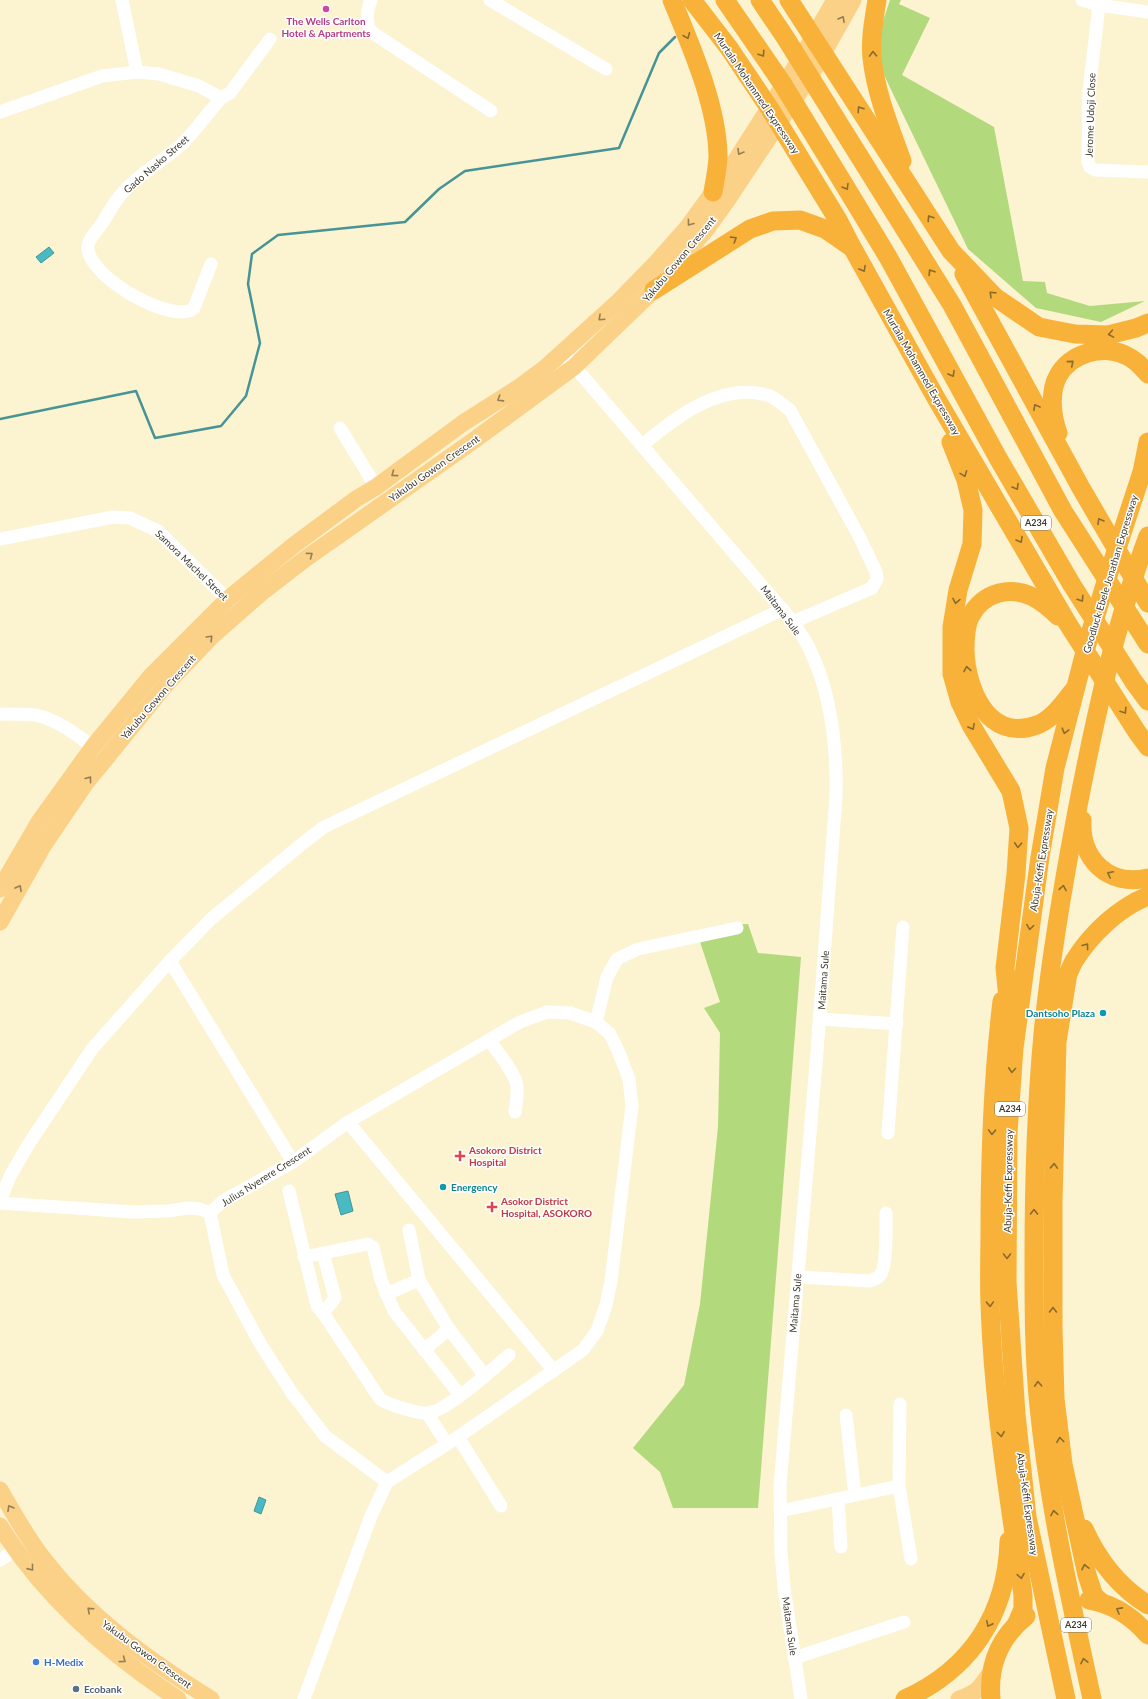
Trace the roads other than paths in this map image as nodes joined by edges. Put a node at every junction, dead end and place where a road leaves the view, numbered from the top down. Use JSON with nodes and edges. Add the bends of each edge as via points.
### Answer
{"nodes":[{"id":1,"x":122,"y":0,"type":"edge"},
{"id":2,"x":371,"y":0,"type":"edge"},
{"id":3,"x":490,"y":0,"type":"edge"},
{"id":4,"x":672,"y":0,"type":"edge"},
{"id":5,"x":692,"y":0,"type":"edge"},
{"id":6,"x":725,"y":0,"type":"edge"},
{"id":7,"x":760,"y":0,"type":"edge"},
{"id":8,"x":770,"y":0,"type":"edge"},
{"id":9,"x":789,"y":0,"type":"edge"},
{"id":10,"x":835,"y":0,"type":"edge"},
{"id":11,"x":853,"y":0,"type":"edge"},
{"id":12,"x":877,"y":0,"type":"edge"},
{"id":13,"x":1082,"y":0,"type":"edge"},
{"id":14,"x":1099,"y":5,"type":"junction"},
{"id":15,"x":1148,"y":12,"type":"edge"},
{"id":16,"x":785,"y":37,"type":"junction"},
{"id":17,"x":270,"y":39,"type":"dead end"},
{"id":18,"x":606,"y":69,"type":"dead end"},
{"id":19,"x":137,"y":72,"type":"junction"},
{"id":20,"x":222,"y":98,"type":"junction"},
{"id":21,"x":491,"y":111,"type":"dead end"},
{"id":22,"x":0,"y":112,"type":"edge"},
{"id":23,"x":809,"y":127,"type":"junction"},
{"id":24,"x":1148,"y":172,"type":"edge"},
{"id":25,"x":909,"y":186,"type":"junction"},
{"id":26,"x":713,"y":192,"type":"junction"},
{"id":27,"x":838,"y":220,"type":"junction"},
{"id":28,"x":852,"y":248,"type":"junction"},
{"id":29,"x":951,"y":251,"type":"junction"},
{"id":30,"x":211,"y":264,"type":"dead end"},
{"id":31,"x":654,"y":290,"type":"junction"},
{"id":32,"x":1148,"y":323,"type":"edge"},
{"id":33,"x":562,"y":352,"type":"junction"},
{"id":34,"x":574,"y":367,"type":"junction"},
{"id":35,"x":1148,"y":374,"type":"edge"},
{"id":36,"x":936,"y":398,"type":"junction"},
{"id":37,"x":340,"y":428,"type":"dead end"},
{"id":38,"x":1148,"y":442,"type":"edge"},
{"id":39,"x":642,"y":445,"type":"junction"},
{"id":40,"x":1145,"y":468,"type":"edge"},
{"id":41,"x":376,"y":487,"type":"junction"},
{"id":42,"x":1081,"y":488,"type":"junction"},
{"id":43,"x":0,"y":539,"type":"edge"},
{"id":44,"x":1145,"y":544,"type":"edge"},
{"id":45,"x":228,"y":599,"type":"junction"},
{"id":46,"x":1148,"y":602,"type":"edge"},
{"id":47,"x":783,"y":609,"type":"junction"},
{"id":48,"x":240,"y":612,"type":"junction"},
{"id":49,"x":793,"y":622,"type":"junction"},
{"id":50,"x":1068,"y":624,"type":"junction"},
{"id":51,"x":1148,"y":644,"type":"edge"},
{"id":52,"x":1082,"y":666,"type":"joint"},
{"id":53,"x":1077,"y":687,"type":"junction"},
{"id":54,"x":1148,"y":701,"type":"edge"},
{"id":55,"x":0,"y":714,"type":"edge"},
{"id":56,"x":93,"y":746,"type":"junction"},
{"id":57,"x":1148,"y":747,"type":"edge"},
{"id":58,"x":106,"y":757,"type":"junction"},
{"id":59,"x":1083,"y":776,"type":"junction"},
{"id":60,"x":1148,"y":878,"type":"edge"},
{"id":61,"x":0,"y":889,"type":"edge"},
{"id":62,"x":1148,"y":896,"type":"edge"},
{"id":63,"x":0,"y":922,"type":"edge"},
{"id":64,"x":904,"y":927,"type":"dead end"},
{"id":65,"x":737,"y":928,"type":"dead end"},
{"id":66,"x":170,"y":961,"type":"junction"},
{"id":67,"x":1005,"y":968,"type":"junction"},
{"id":68,"x":1023,"y":980,"type":"junction"},
{"id":69,"x":1058,"y":981,"type":"junction"},
{"id":70,"x":1009,"y":1015,"type":"junction"},
{"id":71,"x":820,"y":1019,"type":"junction"},
{"id":72,"x":596,"y":1022,"type":"junction"},
{"id":73,"x":897,"y":1024,"type":"junction"},
{"id":74,"x":1050,"y":1038,"type":"junction"},
{"id":75,"x":489,"y":1040,"type":"junction"},
{"id":76,"x":1014,"y":1048,"type":"junction"},
{"id":77,"x":996,"y":1053,"type":"junction"},
{"id":78,"x":515,"y":1112,"type":"dead end"},
{"id":79,"x":348,"y":1122,"type":"junction"},
{"id":80,"x":888,"y":1133,"type":"dead end"},
{"id":81,"x":293,"y":1162,"type":"junction"},
{"id":82,"x":289,"y":1191,"type":"dead end"},
{"id":83,"x":0,"y":1203,"type":"edge"},
{"id":84,"x":210,"y":1213,"type":"junction"},
{"id":85,"x":886,"y":1213,"type":"dead end"},
{"id":86,"x":408,"y":1230,"type":"dead end"},
{"id":87,"x":323,"y":1253,"type":"junction"},
{"id":88,"x":304,"y":1257,"type":"junction"},
{"id":89,"x":798,"y":1277,"type":"junction"},
{"id":90,"x":419,"y":1280,"type":"junction"},
{"id":91,"x":386,"y":1294,"type":"junction"},
{"id":92,"x":323,"y":1313,"type":"junction"},
{"id":93,"x":449,"y":1329,"type":"junction"},
{"id":94,"x":424,"y":1350,"type":"junction"},
{"id":95,"x":509,"y":1355,"type":"dead end"},
{"id":96,"x":554,"y":1371,"type":"junction"},
{"id":97,"x":486,"y":1376,"type":"junction"},
{"id":98,"x":460,"y":1396,"type":"junction"},
{"id":99,"x":900,"y":1404,"type":"dead end"},
{"id":100,"x":427,"y":1413,"type":"junction"},
{"id":101,"x":846,"y":1415,"type":"dead end"},
{"id":102,"x":452,"y":1440,"type":"junction"},
{"id":103,"x":1063,"y":1464,"type":"junction"},
{"id":104,"x":387,"y":1482,"type":"junction"},
{"id":105,"x":899,"y":1486,"type":"junction"},
{"id":106,"x":0,"y":1490,"type":"edge"},
{"id":107,"x":855,"y":1495,"type":"junction"},
{"id":108,"x":838,"y":1499,"type":"junction"},
{"id":109,"x":1010,"y":1504,"type":"junction"},
{"id":110,"x":501,"y":1506,"type":"dead end"},
{"id":111,"x":780,"y":1511,"type":"junction"},
{"id":112,"x":26,"y":1534,"type":"junction"},
{"id":113,"x":6,"y":1538,"type":"edge"},
{"id":114,"x":841,"y":1547,"type":"dead end"},
{"id":115,"x":911,"y":1559,"type":"dead end"},
{"id":116,"x":0,"y":1560,"type":"edge"},
{"id":117,"x":1100,"y":1602,"type":"junction"},
{"id":118,"x":1148,"y":1605,"type":"edge"},
{"id":119,"x":904,"y":1622,"type":"dead end"},
{"id":120,"x":1017,"y":1623,"type":"junction"},
{"id":121,"x":1148,"y":1635,"type":"edge"},
{"id":122,"x":794,"y":1658,"type":"junction"},
{"id":123,"x":991,"y":1672,"type":"junction"},
{"id":124,"x":178,"y":1699,"type":"edge"},
{"id":125,"x":211,"y":1699,"type":"edge"},
{"id":126,"x":304,"y":1699,"type":"edge"},
{"id":127,"x":801,"y":1699,"type":"edge"},
{"id":128,"x":905,"y":1699,"type":"edge"},
{"id":129,"x":959,"y":1699,"type":"edge"},
{"id":130,"x":991,"y":1699,"type":"edge"},
{"id":131,"x":1066,"y":1699,"type":"edge"},
{"id":132,"x":1092,"y":1699,"type":"edge"}],
"edges":[{"from":1,"to":19,"type":"street"},
{"from":2,"to":21,"type":"street","via":[[366,22],[370,31]]},
{"from":3,"to":18,"type":"street"},
{"from":4,"to":26,"type":"highway","one_way":true,"via":[[709,102],[718,156]]},
{"from":5,"to":27,"type":"highway","name":"Murtala Mohammed Expressway","via":[[729,48],[770,109]]},
{"from":6,"to":23,"type":"highway","one_way":true},
{"from":7,"to":16,"type":"highway"},
{"from":8,"to":16,"type":"highway"},
{"from":25,"to":9,"type":"highway","one_way":true},
{"from":10,"to":26,"type":"main road","name":"Yakubu Gowon Crescent","one_way":true,"via":[[762,120]]},
{"from":31,"to":11,"type":"main road","name":"Yakubu Gowon Crescent","one_way":true,"via":[[705,231],[812,73]]},
{"from":25,"to":12,"type":"highway","one_way":true,"via":[[876,80],[872,57]]},
{"from":13,"to":14,"type":"street"},
{"from":14,"to":15,"type":"street"},
{"from":14,"to":24,"type":"street","name":"Jerome Udoji Close","via":[[1089,91],[1088,162],[1095,170]]},
{"from":51,"to":16,"type":"highway","number":"A234","one_way":true,"via":[[1063,511],[952,305]]},
{"from":17,"to":20,"type":"street","name":"Gado Nasko Street","via":[[230,93]]},
{"from":19,"to":20,"type":"street","via":[[165,76],[199,86]]},
{"from":19,"to":22,"type":"street","via":[[102,76]]},
{"from":20,"to":30,"type":"street","name":"Gado Nasko Street","via":[[182,143],[120,196],[89,243],[90,258],[94,264],[120,287],[144,302],[168,310],[186,313],[194,308]]},
{"from":23,"to":27,"type":"highway"},
{"from":23,"to":54,"type":"highway","number":"A234","one_way":true,"via":[[896,270],[998,458],[1072,585]]},
{"from":29,"to":25,"type":"highway","one_way":true},
{"from":26,"to":33,"type":"main road","name":"Yakubu Gowon Crescent","one_way":true,"via":[[687,228],[656,263]]},
{"from":27,"to":28,"type":"highway","name":"Murtala Mohammed Expressway"},
{"from":31,"to":28,"type":"highway","one_way":true,"via":[[750,229],[774,221],[800,220],[825,229]]},
{"from":28,"to":36,"type":"highway","name":"Murtala Mohammed Expressway","one_way":true},
{"from":32,"to":29,"type":"highway","one_way":true,"via":[[1108,335],[1075,334],[1039,327],[995,297]]},
{"from":42,"to":29,"type":"highway","one_way":true},
{"from":31,"to":34,"type":"main road","name":"Yakubu Gowon Crescent"},
{"from":33,"to":34,"type":"street","name":"Maitama Sule"},
{"from":33,"to":41,"type":"main road","name":"Yakubu Gowon Crescent","one_way":true,"via":[[518,388],[463,423]]},
{"from":34,"to":39,"type":"street","name":"Maitama Sule"},
{"from":48,"to":34,"type":"main road","name":"Yakubu Gowon Crescent","one_way":true,"via":[[311,554]]},
{"from":42,"to":35,"type":"highway","one_way":true,"via":[[1053,419],[1053,395],[1057,377],[1070,362],[1086,352],[1105,350],[1124,354],[1140,364]]},
{"from":36,"to":50,"type":"highway","name":"Murtala Mohammed Expressway","one_way":true},
{"from":36,"to":67,"type":"highway","one_way":true,"via":[[966,480],[973,510],[972,544],[958,590],[952,628],[952,674],[960,702],[971,726],[1011,791],[1019,828]]},
{"from":37,"to":41,"type":"street"},
{"from":38,"to":40,"type":"highway","name":"Goodluck Ebele Jonathan Expressway"},
{"from":39,"to":47,"type":"street","name":"Maitama Sule"},
{"from":39,"to":49,"type":"street","via":[[702,402],[722,395],[757,393],[771,396],[790,410],[860,538],[877,579],[872,588]]},
{"from":40,"to":52,"type":"highway","name":"Goodluck Ebele Jonathan Expressway","number":"A234","via":[[1104,585]]},
{"from":41,"to":45,"type":"main road","name":"Yakubu Gowon Crescent","via":[[294,545]]},
{"from":46,"to":42,"type":"highway","one_way":true},
{"from":43,"to":45,"type":"street","name":"Samora Machel Street","via":[[113,517],[130,518],[158,531]]},
{"from":44,"to":59,"type":"highway","number":"A234","via":[[1122,614]]},
{"from":45,"to":48,"type":"street","name":"Samora Machel Street"},
{"from":45,"to":56,"type":"main road","name":"Yakubu Gowon Crescent","via":[[151,676]]},
{"from":47,"to":49,"type":"street","name":"Maitama Sule"},
{"from":47,"to":66,"type":"street","via":[[324,827],[211,919]]},
{"from":58,"to":48,"type":"main road","name":"Yakubu Gowon Crescent","one_way":true,"via":[[168,682],[212,636]]},
{"from":49,"to":71,"type":"street","name":"Maitama Sule","via":[[809,648],[820,676],[835,736],[837,763]]},
{"from":53,"to":50,"type":"highway","one_way":true,"via":[[1057,711],[1038,725],[1024,728],[997,724],[984,712],[975,697],[965,657],[965,634],[969,617],[980,603],[992,595],[1018,591],[1030,594]]},
{"from":50,"to":57,"type":"highway","name":"Murtala Mohammed Expressway","one_way":true},
{"from":52,"to":53,"type":"highway","name":"Abuja-Keffi Expressway","number":"A234"},
{"from":53,"to":68,"type":"highway","name":"Abuja-Keffi Expressway","number":"A234","one_way":true,"via":[[1055,768]]},
{"from":55,"to":56,"type":"street","via":[[24,714],[49,720]]},
{"from":56,"to":58,"type":"street"},
{"from":56,"to":61,"type":"main road","name":"Yakubu Gowon Crescent","via":[[39,822]]},
{"from":63,"to":58,"type":"main road","name":"Yakubu Gowon Crescent","one_way":true,"via":[[64,813]]},
{"from":60,"to":59,"type":"highway","one_way":true,"via":[[1118,878],[1103,871],[1091,860],[1084,845],[1081,828]]},
{"from":69,"to":59,"type":"highway","number":"A234","one_way":true,"via":[[1065,872]]},
{"from":69,"to":62,"type":"highway","one_way":true,"via":[[1092,938],[1117,913]]},
{"from":64,"to":73,"type":"street"},
{"from":65,"to":72,"type":"street","via":[[638,949],[617,959],[607,977]]},
{"from":66,"to":81,"type":"street"},
{"from":66,"to":83,"type":"street","via":[[77,1069],[10,1176]]},
{"from":67,"to":70,"type":"highway"},
{"from":67,"to":77,"type":"highway","name":"Abuja-Keffi Expressway"},
{"from":68,"to":70,"type":"highway"},
{"from":68,"to":76,"type":"highway","name":"Abuja-Keffi Expressway","number":"A234"},
{"from":69,"to":74,"type":"highway","number":"A234"},
{"from":69,"to":74,"type":"highway"},
{"from":70,"to":76,"type":"highway"},
{"from":70,"to":77,"type":"highway"},
{"from":71,"to":73,"type":"street"},
{"from":71,"to":89,"type":"street","name":"Maitama Sule"},
{"from":72,"to":75,"type":"street","name":"Julius Nyerere Crescent","via":[[570,1013],[547,1012],[520,1022]]},
{"from":72,"to":96,"type":"street","via":[[610,1034],[619,1053],[628,1079],[632,1106],[612,1281],[597,1331],[583,1350]]},
{"from":73,"to":80,"type":"street"},
{"from":103,"to":74,"type":"highway","one_way":true,"via":[[1055,1399]]},
{"from":132,"to":74,"type":"highway","number":"A234","one_way":true,"via":[[1060,1551],[1040,1412],[1035,1326],[1034,1226],[1036,1154]]},
{"from":75,"to":78,"type":"street","via":[[514,1076],[518,1096]]},
{"from":75,"to":79,"type":"street","name":"Julius Nyerere Crescent"},
{"from":76,"to":131,"type":"highway","name":"Abuja-Keffi Expressway","number":"A234","one_way":true,"via":[[1008,1133],[1007,1282],[1016,1414],[1027,1516]]},
{"from":77,"to":109,"type":"highway","name":"Abuja-Keffi Expressway","one_way":true,"via":[[990,1188],[990,1304],[998,1409]]},
{"from":79,"to":81,"type":"street","name":"Julius Nyerere Crescent"},
{"from":79,"to":96,"type":"street"},
{"from":81,"to":84,"type":"street","name":"Julius Nyerere Crescent","via":[[223,1201]]},
{"from":82,"to":88,"type":"street"},
{"from":83,"to":84,"type":"street","via":[[133,1212],[188,1208]]},
{"from":84,"to":104,"type":"street","via":[[223,1275],[261,1345],[288,1387],[325,1436]]},
{"from":85,"to":89,"type":"street","via":[[884,1263],[881,1275],[877,1278],[870,1281]]},
{"from":86,"to":90,"type":"street"},
{"from":87,"to":88,"type":"street"},
{"from":87,"to":91,"type":"street","via":[[368,1244],[373,1247]]},
{"from":87,"to":92,"type":"street","via":[[335,1298]]},
{"from":88,"to":92,"type":"street","via":[[317,1306]]},
{"from":89,"to":111,"type":"street","name":"Maitama Sule"},
{"from":90,"to":91,"type":"street"},
{"from":90,"to":93,"type":"street"},
{"from":91,"to":94,"type":"street","via":[[394,1311]]},
{"from":92,"to":100,"type":"street","via":[[380,1399],[386,1403]]},
{"from":93,"to":94,"type":"street"},
{"from":93,"to":97,"type":"street"},
{"from":94,"to":98,"type":"street"},
{"from":95,"to":97,"type":"street"},
{"from":96,"to":102,"type":"street"},
{"from":97,"to":98,"type":"street"},
{"from":98,"to":100,"type":"street","via":[[436,1411]]},
{"from":99,"to":105,"type":"street"},
{"from":100,"to":102,"type":"street"},
{"from":101,"to":107,"type":"street"},
{"from":102,"to":104,"type":"street"},
{"from":102,"to":110,"type":"street"},
{"from":117,"to":103,"type":"highway","one_way":true,"via":[[1094,1596],[1087,1575]]},
{"from":103,"to":118,"type":"highway","via":[[1079,1517],[1096,1554],[1111,1573]]},
{"from":104,"to":126,"type":"street","via":[[371,1516]]},
{"from":105,"to":107,"type":"street"},
{"from":105,"to":115,"type":"street"},
{"from":112,"to":106,"type":"main road","name":"Yakubu Gowon Crescent","one_way":true},
{"from":107,"to":108,"type":"street"},
{"from":108,"to":111,"type":"street"},
{"from":108,"to":114,"type":"street"},
{"from":109,"to":120,"type":"highway","name":"Abuja-Keffi Expressway","one_way":true,"via":[[1024,1595],[1023,1609]]},
{"from":109,"to":128,"type":"highway","one_way":true,"via":[[1004,1580],[999,1600],[986,1630],[958,1666],[923,1691]]},
{"from":111,"to":122,"type":"street","name":"Maitama Sule","via":[[784,1587]]},
{"from":112,"to":113,"type":"street"},
{"from":125,"to":112,"type":"main road","name":"Yakubu Gowon Crescent","one_way":true,"via":[[146,1656],[105,1623],[66,1586]]},
{"from":113,"to":116,"type":"street"},
{"from":113,"to":124,"type":"main road","name":"Yakubu Gowon Crescent","one_way":true,"via":[[74,1617],[95,1637],[150,1681]]},
{"from":117,"to":120,"type":"highway","via":[[1086,1599],[1056,1602],[1029,1614]]},
{"from":121,"to":117,"type":"highway","one_way":true,"via":[[1127,1615]]},
{"from":119,"to":122,"type":"street"},
{"from":120,"to":123,"type":"highway","via":[[1000,1645]]},
{"from":122,"to":127,"type":"street","name":"Maitama Sule"},
{"from":123,"to":129,"type":"main road","via":[[980,1689]]},
{"from":123,"to":130,"type":"highway"}]}
